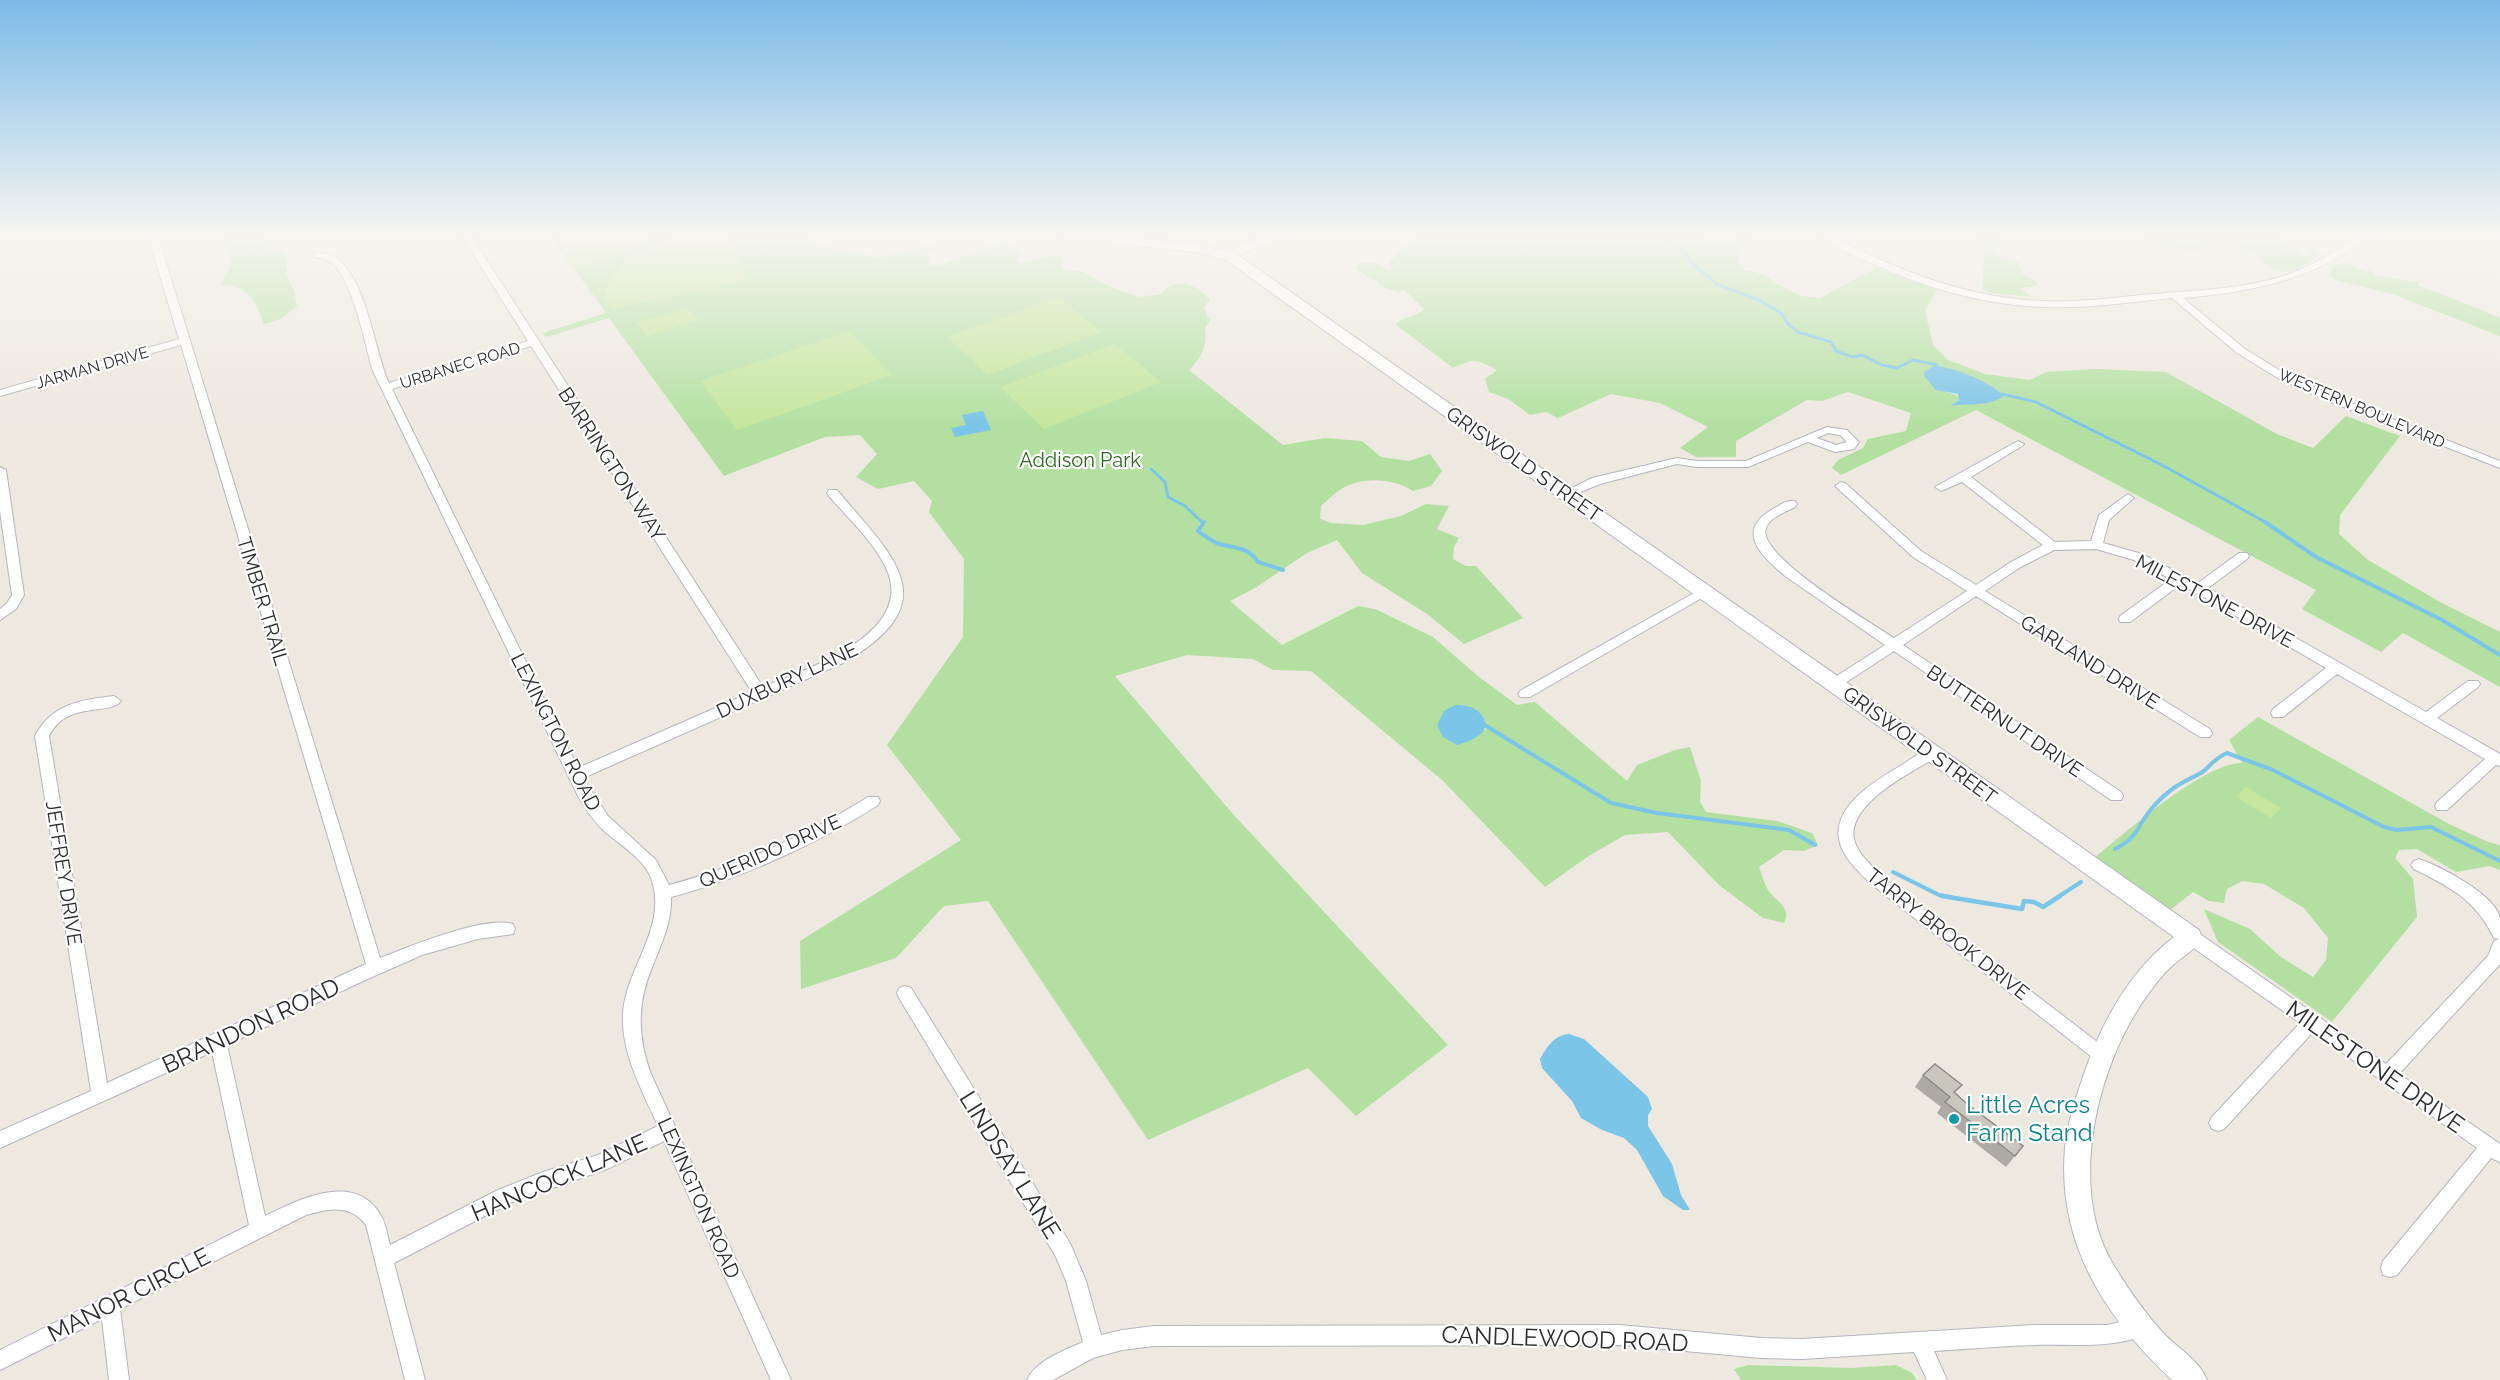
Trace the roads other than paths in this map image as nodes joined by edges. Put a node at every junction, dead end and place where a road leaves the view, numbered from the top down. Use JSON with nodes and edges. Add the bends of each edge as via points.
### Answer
{"nodes":[{"id":1,"x":171,"y":297,"type":"edge"},
{"id":2,"x":356,"y":297,"type":"edge"},
{"id":3,"x":505,"y":297,"type":"edge"},
{"id":4,"x":1286,"y":297,"type":"edge"},
{"id":5,"x":1990,"y":297,"type":"edge"},
{"id":6,"x":2156,"y":297,"type":"edge"},
{"id":7,"x":2177,"y":297,"type":"edge"},
{"id":8,"x":184,"y":341,"type":"junction"},
{"id":9,"x":534,"y":342,"type":"junction"},
{"id":10,"x":386,"y":387,"type":"junction"},
{"id":11,"x":0,"y":393,"type":"edge"},
{"id":12,"x":1807,"y":438,"type":"dead end"},
{"id":13,"x":2018,"y":444,"type":"dead end"},
{"id":14,"x":2500,"y":465,"type":"edge"},
{"id":15,"x":0,"y":470,"type":"edge"},
{"id":16,"x":1963,"y":477,"type":"junction"},
{"id":17,"x":1841,"y":486,"type":"dead end"},
{"id":18,"x":1941,"y":487,"type":"dead end"},
{"id":19,"x":833,"y":493,"type":"dead end"},
{"id":20,"x":1566,"y":494,"type":"junction"},
{"id":21,"x":2128,"y":498,"type":"dead end"},
{"id":22,"x":1791,"y":504,"type":"dead end"},
{"id":23,"x":2096,"y":545,"type":"junction"},
{"id":24,"x":2052,"y":546,"type":"junction"},
{"id":25,"x":2243,"y":556,"type":"dead end"},
{"id":26,"x":2180,"y":578,"type":"junction"},
{"id":27,"x":2198,"y":589,"type":"junction"},
{"id":28,"x":1703,"y":592,"type":"junction"},
{"id":29,"x":1976,"y":592,"type":"junction"},
{"id":30,"x":0,"y":616,"type":"edge"},
{"id":31,"x":2125,"y":619,"type":"dead end"},
{"id":32,"x":1895,"y":645,"type":"junction"},
{"id":33,"x":2336,"y":667,"type":"junction"},
{"id":34,"x":1834,"y":684,"type":"junction"},
{"id":35,"x":2473,"y":684,"type":"dead end"},
{"id":36,"x":760,"y":694,"type":"junction"},
{"id":37,"x":1525,"y":694,"type":"dead end"},
{"id":38,"x":114,"y":701,"type":"dead end"},
{"id":39,"x":2278,"y":713,"type":"dead end"},
{"id":40,"x":2426,"y":719,"type":"junction"},
{"id":41,"x":2205,"y":733,"type":"dead end"},
{"id":42,"x":1930,"y":754,"type":"junction"},
{"id":43,"x":2498,"y":759,"type":"edge"},
{"id":44,"x":575,"y":775,"type":"junction"},
{"id":45,"x":2116,"y":796,"type":"dead end"},
{"id":46,"x":873,"y":801,"type":"dead end"},
{"id":47,"x":2442,"y":806,"type":"dead end"},
{"id":48,"x":2419,"y":865,"type":"dead end"},
{"id":49,"x":663,"y":893,"type":"junction"},
{"id":50,"x":507,"y":929,"type":"dead end"},
{"id":51,"x":2500,"y":933,"type":"edge"},
{"id":52,"x":2191,"y":937,"type":"junction"},
{"id":53,"x":2500,"y":946,"type":"edge"},
{"id":54,"x":375,"y":969,"type":"junction"},
{"id":55,"x":904,"y":993,"type":"dead end"},
{"id":56,"x":2311,"y":1023,"type":"junction"},
{"id":57,"x":218,"y":1041,"type":"junction"},
{"id":58,"x":2103,"y":1056,"type":"junction"},
{"id":59,"x":2387,"y":1075,"type":"junction"},
{"id":60,"x":100,"y":1094,"type":"junction"},
{"id":61,"x":2218,"y":1124,"type":"dead end"},
{"id":62,"x":668,"y":1130,"type":"junction"},
{"id":63,"x":0,"y":1140,"type":"edge"},
{"id":64,"x":2495,"y":1151,"type":"edge"},
{"id":65,"x":259,"y":1229,"type":"junction"},
{"id":66,"x":385,"y":1258,"type":"junction"},
{"id":67,"x":2390,"y":1268,"type":"dead end"},
{"id":68,"x":111,"y":1304,"type":"junction"},
{"id":69,"x":2138,"y":1328,"type":"junction"},
{"id":70,"x":1920,"y":1343,"type":"junction"},
{"id":71,"x":1094,"y":1346,"type":"junction"},
{"id":72,"x":0,"y":1360,"type":"edge"},
{"id":73,"x":119,"y":1380,"type":"edge"},
{"id":74,"x":415,"y":1380,"type":"edge"},
{"id":75,"x":781,"y":1380,"type":"edge"},
{"id":76,"x":1037,"y":1380,"type":"edge"},
{"id":77,"x":1937,"y":1380,"type":"edge"},
{"id":78,"x":2193,"y":1380,"type":"edge"}],
"edges":[{"from":1,"to":8,"type":"street","name":"TIMBER TRAIL"},
{"from":2,"to":10,"type":"street","name":"LEXINGTON ROAD","via":[[365,318],[373,358]]},
{"from":3,"to":9,"type":"street","name":"BARRINGTON WAY"},
{"from":4,"to":20,"type":"main road","name":"GRISWOLD STREET"},
{"from":5,"to":6,"type":"street","via":[[2043,304]]},
{"from":7,"to":14,"type":"street","name":"WESTERN BOULEVARD","via":[[2233,345],[2285,378]]},
{"from":8,"to":11,"type":"street","name":"JARMAN DRIVE"},
{"from":8,"to":54,"type":"street","name":"TIMBER TRAIL"},
{"from":9,"to":10,"type":"street","name":"URBANEC ROAD"},
{"from":9,"to":36,"type":"street","name":"BARRINGTON WAY"},
{"from":10,"to":44,"type":"street","name":"LEXINGTON ROAD"},
{"from":12,"to":20,"type":"street","via":[[1748,464],[1677,461],[1596,481]]},
{"from":13,"to":16,"type":"street"},
{"from":15,"to":30,"type":"street","via":[[18,595]]},
{"from":16,"to":18,"type":"street"},
{"from":16,"to":24,"type":"street"},
{"from":17,"to":29,"type":"street","name":"GARLAND DRIVE","via":[[1917,554]]},
{"from":19,"to":36,"type":"street","name":"DUXBURY LANE","via":[[894,571],[897,594],[893,611],[877,633],[850,654]]},
{"from":20,"to":28,"type":"main road","name":"GRISWOLD STREET"},
{"from":21,"to":23,"type":"street","via":[[2103,518]]},
{"from":22,"to":32,"type":"street","name":"BUTTERNUT DRIVE","via":[[1765,519],[1760,528],[1759,540],[1766,553]]},
{"from":23,"to":24,"type":"street","name":"MILESTONE DRIVE"},
{"from":23,"to":26,"type":"street","name":"MILESTONE DRIVE","via":[[2138,558]]},
{"from":24,"to":29,"type":"street","name":"MILESTONE DRIVE"},
{"from":25,"to":27,"type":"street"},
{"from":26,"to":27,"type":"street","name":"MILESTONE DRIVE"},
{"from":26,"to":31,"type":"street"},
{"from":27,"to":33,"type":"street","name":"MILESTONE DRIVE"},
{"from":28,"to":34,"type":"main road","name":"GRISWOLD STREET"},
{"from":28,"to":37,"type":"street"},
{"from":29,"to":32,"type":"street","name":"MILESTONE DRIVE"},
{"from":29,"to":41,"type":"street","name":"GARLAND DRIVE"},
{"from":32,"to":34,"type":"street","name":"MILESTONE DRIVE"},
{"from":32,"to":45,"type":"street","name":"BUTTERNUT DRIVE"},
{"from":33,"to":39,"type":"street"},
{"from":33,"to":40,"type":"street","name":"MILESTONE DRIVE"},
{"from":34,"to":42,"type":"main road","name":"GRISWOLD STREET"},
{"from":35,"to":40,"type":"street"},
{"from":36,"to":44,"type":"street","name":"DUXBURY LANE"},
{"from":38,"to":60,"type":"street","name":"JEFFREY DRIVE","via":[[90,704],[58,716],[46,725],[42,736]]},
{"from":40,"to":43,"type":"street","name":"MILESTONE DRIVE"},
{"from":42,"to":52,"type":"main road","name":"GRISWOLD STREET"},
{"from":42,"to":58,"type":"street","name":"TARRY BROOK DRIVE","via":[[1852,811],[1845,827],[1851,853],[1876,880]]},
{"from":43,"to":47,"type":"street"},
{"from":44,"to":49,"type":"street","name":"LEXINGTON ROAD","via":[[599,816],[649,860]]},
{"from":46,"to":49,"type":"street","name":"QUERIDO DRIVE","via":[[748,866]]},
{"from":48,"to":51,"type":"street","via":[[2474,897],[2493,917]]},
{"from":49,"to":62,"type":"street","name":"LEXINGTON ROAD","via":[[662,923],[634,994],[631,1027],[636,1059]]},
{"from":50,"to":54,"type":"street","name":"BRANDON ROAD","via":[[481,930],[448,939]]},
{"from":52,"to":56,"type":"street","name":"MILESTONE DRIVE"},
{"from":52,"to":58,"type":"main road","via":[[2135,990]]},
{"from":53,"to":59,"type":"street","via":[[2494,960]]},
{"from":54,"to":57,"type":"street","name":"BRANDON ROAD"},
{"from":55,"to":71,"type":"street","name":"LINDSAY LANE","via":[[1062,1250],[1076,1281]]},
{"from":56,"to":59,"type":"street","name":"MILESTONE DRIVE"},
{"from":56,"to":61,"type":"street"},
{"from":57,"to":60,"type":"street","name":"BRANDON ROAD"},
{"from":57,"to":65,"type":"street"},
{"from":58,"to":69,"type":"main road","via":[[2086,1100],[2078,1138],[2079,1199],[2085,1234],[2100,1271]]},
{"from":59,"to":64,"type":"street","name":"MILESTONE DRIVE"},
{"from":60,"to":63,"type":"street","name":"BRANDON ROAD"},
{"from":62,"to":66,"type":"street","name":"HANCOCK LANE","via":[[601,1163],[504,1196]]},
{"from":62,"to":75,"type":"street","name":"LEXINGTON ROAD"},
{"from":64,"to":67,"type":"street"},
{"from":65,"to":66,"type":"street","name":"MANOR CIRCLE","via":[[314,1203],[348,1199],[370,1214]]},
{"from":65,"to":68,"type":"street","name":"MANOR CIRCLE"},
{"from":66,"to":74,"type":"street","name":"MANOR CIRCLE"},
{"from":68,"to":72,"type":"street","name":"MANOR CIRCLE"},
{"from":68,"to":73,"type":"street"},
{"from":69,"to":70,"type":"street","name":"CANDLEWOOD ROAD","via":[[2107,1335],[2036,1335]]},
{"from":69,"to":78,"type":"main road"},
{"from":70,"to":71,"type":"street","name":"CANDLEWOOD ROAD","via":[[1802,1349],[1620,1335],[1154,1336]]},
{"from":70,"to":77,"type":"street"},
{"from":71,"to":76,"type":"street","name":"CANDLEWOOD ROAD"}]}
